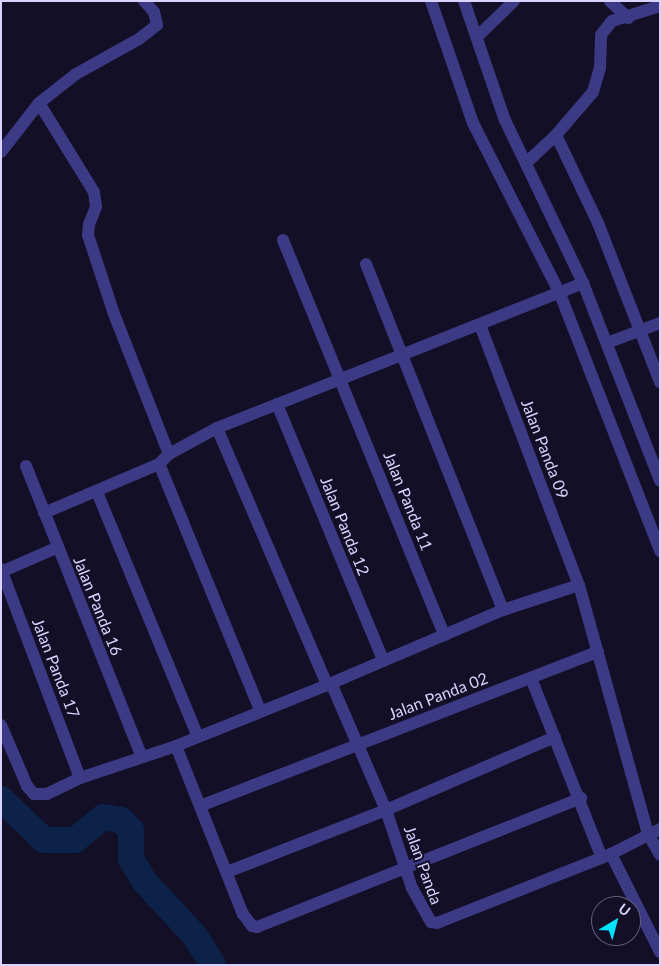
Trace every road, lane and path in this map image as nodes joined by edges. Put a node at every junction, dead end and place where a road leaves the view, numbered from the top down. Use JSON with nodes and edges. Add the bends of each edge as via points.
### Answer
{"nodes":[{"id":1,"x":144,"y":1,"type":"edge"},
{"id":2,"x":431,"y":1,"type":"edge"},
{"id":3,"x":464,"y":1,"type":"edge"},
{"id":4,"x":514,"y":1,"type":"edge"},
{"id":5,"x":610,"y":1,"type":"edge"},
{"id":6,"x":660,"y":6,"type":"edge"},
{"id":7,"x":628,"y":18,"type":"junction"},
{"id":8,"x":478,"y":36,"type":"junction"},
{"id":9,"x":39,"y":103,"type":"junction"},
{"id":10,"x":556,"y":135,"type":"junction"},
{"id":11,"x":1,"y":152,"type":"edge"},
{"id":12,"x":526,"y":163,"type":"junction"},
{"id":13,"x":283,"y":240,"type":"dead end"},
{"id":14,"x":366,"y":264,"type":"dead end"},
{"id":15,"x":583,"y":283,"type":"junction"},
{"id":16,"x":560,"y":294,"type":"junction"},
{"id":17,"x":660,"y":322,"type":"edge"},
{"id":18,"x":480,"y":325,"type":"junction"},
{"id":19,"x":639,"y":330,"type":"junction"},
{"id":20,"x":607,"y":343,"type":"junction"},
{"id":21,"x":403,"y":355,"type":"junction"},
{"id":22,"x":341,"y":379,"type":"junction"},
{"id":23,"x":660,"y":382,"type":"edge"},
{"id":24,"x":277,"y":404,"type":"junction"},
{"id":25,"x":217,"y":428,"type":"junction"},
{"id":26,"x":169,"y":454,"type":"junction"},
{"id":27,"x":159,"y":464,"type":"junction"},
{"id":28,"x":26,"y":466,"type":"dead end"},
{"id":29,"x":660,"y":481,"type":"edge"},
{"id":30,"x":96,"y":492,"type":"junction"},
{"id":31,"x":44,"y":513,"type":"junction"},
{"id":32,"x":56,"y":548,"type":"junction"},
{"id":33,"x":660,"y":551,"type":"edge"},
{"id":34,"x":2,"y":571,"type":"edge"},
{"id":35,"x":579,"y":586,"type":"junction"},
{"id":36,"x":503,"y":610,"type":"junction"},
{"id":37,"x":444,"y":634,"type":"junction"},
{"id":38,"x":598,"y":652,"type":"junction"},
{"id":39,"x":382,"y":660,"type":"junction"},
{"id":40,"x":531,"y":678,"type":"junction"},
{"id":41,"x":329,"y":684,"type":"junction"},
{"id":42,"x":260,"y":710,"type":"junction"},
{"id":43,"x":1,"y":725,"type":"edge"},
{"id":44,"x":197,"y":735,"type":"junction"},
{"id":45,"x":555,"y":737,"type":"junction"},
{"id":46,"x":357,"y":744,"type":"junction"},
{"id":47,"x":176,"y":746,"type":"junction"},
{"id":48,"x":142,"y":757,"type":"junction"},
{"id":49,"x":80,"y":778,"type":"junction"},
{"id":50,"x":581,"y":798,"type":"junction"},
{"id":51,"x":200,"y":806,"type":"junction"},
{"id":52,"x":386,"y":810,"type":"junction"},
{"id":53,"x":654,"y":831,"type":"edge"},
{"id":54,"x":660,"y":855,"type":"edge"},
{"id":55,"x":606,"y":856,"type":"junction"},
{"id":56,"x":406,"y":870,"type":"junction"},
{"id":57,"x":227,"y":872,"type":"junction"},
{"id":58,"x":660,"y":952,"type":"edge"}],
"edges":[{"from":1,"to":9,"type":"street","via":[[154,12],[157,25],[139,39],[76,74]]},
{"from":2,"to":16,"type":"street","via":[[473,123]]},
{"from":3,"to":8,"type":"street"},
{"from":4,"to":8,"type":"street"},
{"from":5,"to":7,"type":"street"},
{"from":6,"to":7,"type":"street"},
{"from":7,"to":10,"type":"street","via":[[612,21],[603,32],[600,67],[593,92]]},
{"from":8,"to":12,"type":"street","via":[[504,118]]},
{"from":9,"to":11,"type":"street"},
{"from":9,"to":26,"type":"street","via":[[94,192],[96,207],[88,236],[114,314]]},
{"from":10,"to":12,"type":"street"},
{"from":10,"to":19,"type":"street","via":[[598,223]]},
{"from":12,"to":15,"type":"street"},
{"from":13,"to":22,"type":"street","name":"Jalan Panda 11"},
{"from":14,"to":21,"type":"street"},
{"from":15,"to":16,"type":"street"},
{"from":15,"to":20,"type":"street"},
{"from":16,"to":18,"type":"street"},
{"from":16,"to":33,"type":"street"},
{"from":17,"to":19,"type":"street"},
{"from":18,"to":21,"type":"street"},
{"from":18,"to":35,"type":"street","name":"Jalan Panda 09"},
{"from":19,"to":20,"type":"street"},
{"from":19,"to":23,"type":"street"},
{"from":20,"to":29,"type":"street"},
{"from":21,"to":22,"type":"street"},
{"from":21,"to":36,"type":"street"},
{"from":22,"to":24,"type":"street"},
{"from":22,"to":37,"type":"street","name":"Jalan Panda 11"},
{"from":24,"to":25,"type":"street"},
{"from":24,"to":39,"type":"street","name":"Jalan Panda 12"},
{"from":25,"to":26,"type":"street"},
{"from":25,"to":41,"type":"street","name":"Jalan Panda"},
{"from":26,"to":27,"type":"street"},
{"from":27,"to":30,"type":"street"},
{"from":27,"to":42,"type":"street"},
{"from":28,"to":31,"type":"street","name":"Jalan Panda 16"},
{"from":30,"to":31,"type":"street"},
{"from":30,"to":44,"type":"street"},
{"from":31,"to":32,"type":"street","name":"Jalan Panda 16"},
{"from":32,"to":34,"type":"street"},
{"from":32,"to":48,"type":"street","name":"Jalan Panda 16"},
{"from":34,"to":49,"type":"street","name":"Jalan Panda 17"},
{"from":35,"to":36,"type":"street"},
{"from":35,"to":38,"type":"street"},
{"from":36,"to":37,"type":"street"},
{"from":37,"to":39,"type":"street"},
{"from":38,"to":40,"type":"street","name":"Jalan Panda 02"},
{"from":38,"to":53,"type":"street"},
{"from":39,"to":41,"type":"street"},
{"from":40,"to":45,"type":"street"},
{"from":40,"to":46,"type":"street","name":"Jalan Panda 02"},
{"from":41,"to":42,"type":"street"},
{"from":41,"to":46,"type":"street","name":"Jalan Panda"},
{"from":42,"to":44,"type":"street"},
{"from":43,"to":49,"type":"street","via":[[26,786],[34,794],[47,794]]},
{"from":44,"to":47,"type":"street"},
{"from":45,"to":50,"type":"street"},
{"from":45,"to":52,"type":"street"},
{"from":46,"to":51,"type":"street","name":"Jalan Panda 02"},
{"from":46,"to":52,"type":"street","name":"Jalan Panda"},
{"from":47,"to":48,"type":"street"},
{"from":47,"to":51,"type":"street"},
{"from":48,"to":49,"type":"street"},
{"from":50,"to":55,"type":"street"},
{"from":50,"to":56,"type":"street"},
{"from":51,"to":57,"type":"street"},
{"from":52,"to":56,"type":"street","name":"Jalan Panda"},
{"from":52,"to":57,"type":"street"},
{"from":53,"to":54,"type":"street"},
{"from":53,"to":55,"type":"street","name":"Jalan Panda"},
{"from":55,"to":56,"type":"street","name":"Jalan Panda","via":[[437,923],[426,918]]},
{"from":55,"to":58,"type":"street"},
{"from":56,"to":57,"type":"street","via":[[257,927],[246,921]]}]}
